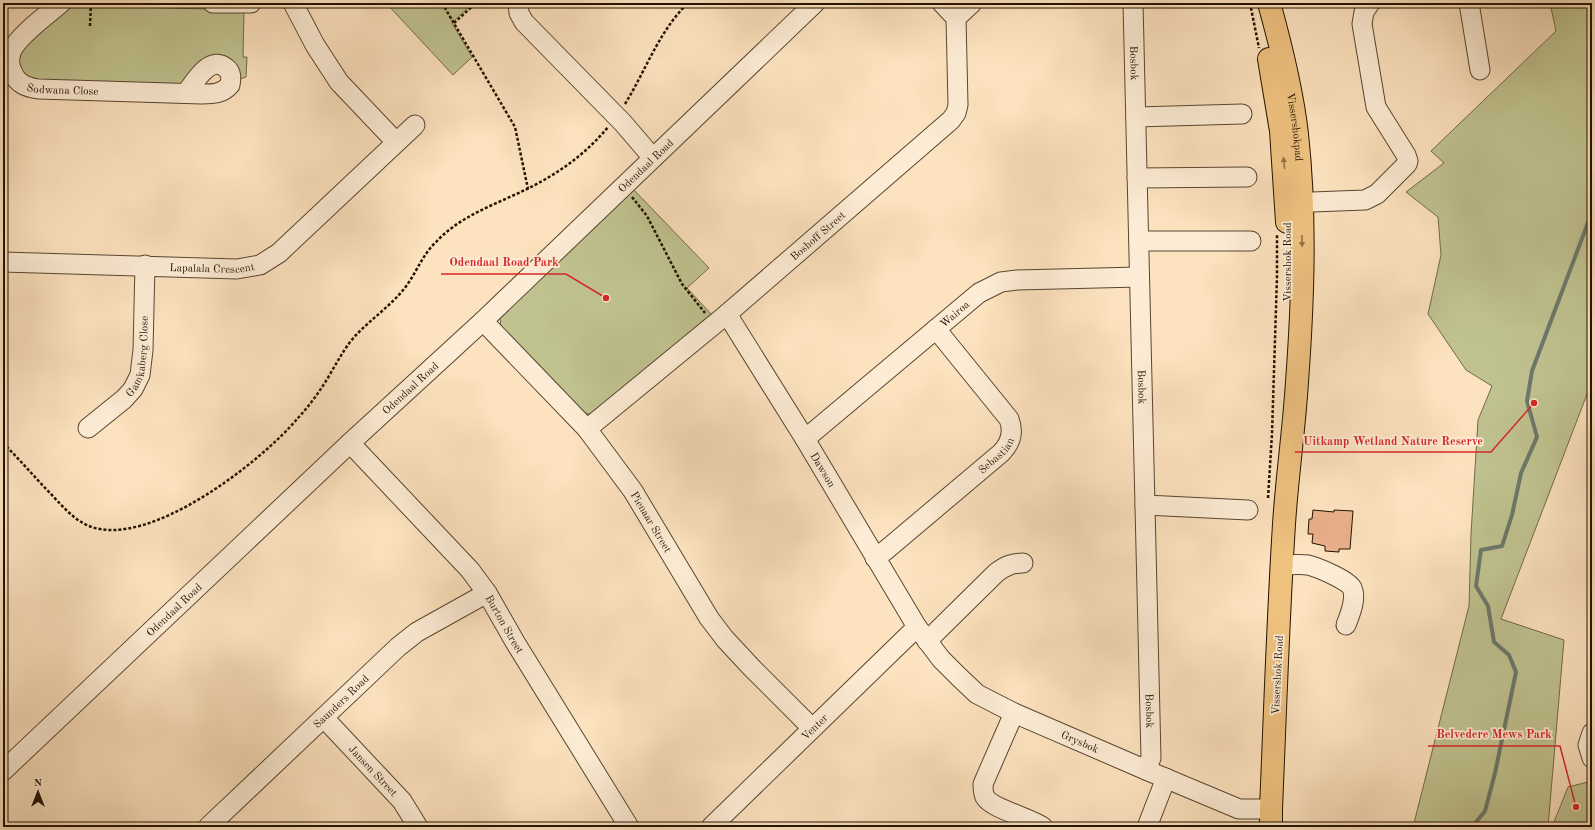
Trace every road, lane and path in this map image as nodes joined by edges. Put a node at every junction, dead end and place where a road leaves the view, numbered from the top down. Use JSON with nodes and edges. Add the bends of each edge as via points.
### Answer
{"nodes":[{"id":1,"x":61,"y":3,"type":"edge"},
{"id":2,"x":91,"y":3,"type":"edge"},
{"id":3,"x":213,"y":3,"type":"edge"},
{"id":4,"x":251,"y":3,"type":"edge"},
{"id":5,"x":293,"y":3,"type":"edge"},
{"id":6,"x":442,"y":3,"type":"edge"},
{"id":7,"x":476,"y":3,"type":"edge"},
{"id":8,"x":518,"y":3,"type":"edge"},
{"id":9,"x":688,"y":3,"type":"edge"},
{"id":10,"x":815,"y":3,"type":"edge"},
{"id":11,"x":942,"y":3,"type":"edge"},
{"id":12,"x":972,"y":3,"type":"edge"},
{"id":13,"x":1132,"y":3,"type":"edge"},
{"id":14,"x":1250,"y":3,"type":"edge"},
{"id":15,"x":1257,"y":3,"type":"edge"},
{"id":16,"x":1269,"y":3,"type":"edge"},
{"id":17,"x":1370,"y":3,"type":"edge"},
{"id":18,"x":1469,"y":3,"type":"edge"},
{"id":19,"x":956,"y":18,"type":"junction"},
{"id":20,"x":454,"y":23,"type":"junction"},
{"id":21,"x":90,"y":26,"type":"dead end"},
{"id":22,"x":1259,"y":50,"type":"dead end"},
{"id":23,"x":1480,"y":70,"type":"dead end"},
{"id":24,"x":186,"y":93,"type":"dead end"},
{"id":25,"x":1242,"y":114,"type":"dead end"},
{"id":26,"x":617,"y":117,"type":"junction"},
{"id":27,"x":1136,"y":117,"type":"junction"},
{"id":28,"x":415,"y":125,"type":"dead end"},
{"id":29,"x":396,"y":142,"type":"junction"},
{"id":30,"x":653,"y":158,"type":"junction"},
{"id":31,"x":1137,"y":178,"type":"junction"},
{"id":32,"x":1248,"y":178,"type":"dead end"},
{"id":33,"x":623,"y":186,"type":"junction"},
{"id":34,"x":528,"y":189,"type":"junction"},
{"id":35,"x":1294,"y":202,"type":"junction"},
{"id":36,"x":1276,"y":232,"type":"dead end"},
{"id":37,"x":1139,"y":241,"type":"junction"},
{"id":38,"x":1251,"y":241,"type":"dead end"},
{"id":39,"x":3,"y":262,"type":"edge"},
{"id":40,"x":145,"y":265,"type":"junction"},
{"id":41,"x":1140,"y":277,"type":"junction"},
{"id":42,"x":720,"y":319,"type":"junction"},
{"id":43,"x":483,"y":321,"type":"junction"},
{"id":44,"x":936,"y":329,"type":"junction"},
{"id":45,"x":88,"y":428,"type":"dead end"},
{"id":46,"x":587,"y":429,"type":"junction"},
{"id":47,"x":805,"y":439,"type":"junction"},
{"id":48,"x":3,"y":443,"type":"edge"},
{"id":49,"x":350,"y":443,"type":"junction"},
{"id":50,"x":1268,"y":504,"type":"dead end"},
{"id":51,"x":1145,"y":505,"type":"junction"},
{"id":52,"x":1248,"y":510,"type":"dead end"},
{"id":53,"x":875,"y":558,"type":"junction"},
{"id":54,"x":1023,"y":563,"type":"dead end"},
{"id":55,"x":1282,"y":565,"type":"junction"},
{"id":56,"x":487,"y":593,"type":"junction"},
{"id":57,"x":1346,"y":625,"type":"dead end"},
{"id":58,"x":922,"y":634,"type":"junction"},
{"id":59,"x":1014,"y":713,"type":"junction"},
{"id":60,"x":324,"y":718,"type":"junction"},
{"id":61,"x":812,"y":728,"type":"junction"},
{"id":62,"x":1592,"y":733,"type":"edge"},
{"id":63,"x":1592,"y":758,"type":"edge"},
{"id":64,"x":1146,"y":770,"type":"junction"},
{"id":65,"x":3,"y":771,"type":"edge"},
{"id":66,"x":1166,"y":778,"type":"junction"},
{"id":67,"x":1271,"y":818,"type":"edge"},
{"id":68,"x":208,"y":827,"type":"edge"},
{"id":69,"x":418,"y":827,"type":"edge"},
{"id":70,"x":629,"y":827,"type":"edge"},
{"id":71,"x":711,"y":827,"type":"edge"},
{"id":72,"x":1043,"y":827,"type":"edge"},
{"id":73,"x":1146,"y":827,"type":"edge"}],
"edges":[{"from":1,"to":24,"type":"street","name":"Sodwana Close","via":[[22,37],[11,51],[11,70],[21,84],[38,89]]},
{"from":2,"to":21,"type":"path"},
{"from":3,"to":4,"type":"street"},
{"from":5,"to":29,"type":"street","via":[[315,45],[340,82]]},
{"from":6,"to":20,"type":"path"},
{"from":7,"to":20,"type":"path"},
{"from":8,"to":26,"type":"street","via":[[519,13],[524,22]]},
{"from":9,"to":26,"type":"path","via":[[662,34]]},
{"from":10,"to":30,"type":"street","name":"Odendaal Road"},
{"from":11,"to":19,"type":"street"},
{"from":12,"to":19,"type":"street"},
{"from":13,"to":27,"type":"street","name":"Bosbok"},
{"from":14,"to":22,"type":"path"},
{"from":35,"to":15,"type":"main road","name":"Vissershok Road","one_way":true},
{"from":16,"to":35,"type":"main road","name":"Vissershokpad","via":[[1283,54],[1297,133]]},
{"from":17,"to":35,"type":"street","via":[[1364,12],[1362,24],[1374,102],[1408,161],[1383,188],[1369,198]]},
{"from":18,"to":23,"type":"street"},
{"from":19,"to":42,"type":"street","name":"Boshoff Street","via":[[956,114]]},
{"from":20,"to":34,"type":"path","via":[[515,127]]},
{"from":25,"to":27,"type":"street"},
{"from":26,"to":30,"type":"street"},
{"from":26,"to":34,"type":"path","via":[[575,159]]},
{"from":27,"to":31,"type":"street","name":"Bosbok"},
{"from":28,"to":29,"type":"street","name":"Lapalala Crescent"},
{"from":29,"to":40,"type":"street","name":"Lapalala Crescent","via":[[280,253],[267,262],[237,269]]},
{"from":30,"to":33,"type":"street","name":"Odendaal Road"},
{"from":31,"to":32,"type":"street"},
{"from":31,"to":37,"type":"street","name":"Bosbok"},
{"from":33,"to":42,"type":"path","via":[[647,216],[682,284]]},
{"from":33,"to":43,"type":"street","name":"Odendaal Road"},
{"from":34,"to":48,"type":"path","via":[[484,208],[446,232],[428,251],[394,300],[352,340],[320,390],[285,432],[231,479],[187,506],[139,526],[115,529],[90,527],[70,514]]},
{"from":35,"to":55,"type":"main road","name":"Vissershok Road","via":[[1302,263],[1297,381]]},
{"from":36,"to":50,"type":"path","via":[[1277,283]]},
{"from":37,"to":38,"type":"street"},
{"from":37,"to":41,"type":"street","name":"Bosbok"},
{"from":39,"to":40,"type":"street","name":"Lapalala Crescent"},
{"from":40,"to":45,"type":"street","name":"Gamkaberg Close","via":[[140,376],[124,399]]},
{"from":41,"to":44,"type":"street","name":"Wairoa","via":[[1001,282],[979,292]]},
{"from":41,"to":51,"type":"street","name":"Bosbok"},
{"from":42,"to":46,"type":"street","name":"Boshoff Street"},
{"from":42,"to":47,"type":"street","name":"Dawson"},
{"from":43,"to":46,"type":"street","name":"Pienaar Street"},
{"from":43,"to":49,"type":"street","name":"Odendaal Road"},
{"from":44,"to":47,"type":"street","name":"Wairoa"},
{"from":44,"to":53,"type":"street","name":"Sebastian","via":[[1009,419],[1012,429],[1010,442],[1001,453]]},
{"from":46,"to":61,"type":"street","name":"Pienaar Street","via":[[633,491],[709,618],[725,639]]},
{"from":47,"to":53,"type":"street","name":"Dawson"},
{"from":49,"to":56,"type":"street","name":"Burton Street","via":[[470,570]]},
{"from":49,"to":65,"type":"street","name":"Odendaal Road"},
{"from":51,"to":52,"type":"street"},
{"from":51,"to":64,"type":"street","name":"Bosbok","via":[[1151,758]]},
{"from":53,"to":58,"type":"street","name":"Dawson"},
{"from":54,"to":58,"type":"street","name":"Venter","via":[[1014,563],[996,573]]},
{"from":55,"to":57,"type":"street","via":[[1308,565],[1352,587],[1353,603]]},
{"from":55,"to":67,"type":"main road","name":"Vissershok Road"},
{"from":56,"to":60,"type":"street","name":"Saunders Road","via":[[417,632]]},
{"from":56,"to":70,"type":"street","name":"Burton Street"},
{"from":58,"to":59,"type":"street","name":"Grysbok","via":[[941,659],[977,694]]},
{"from":58,"to":61,"type":"street","name":"Venter"},
{"from":59,"to":64,"type":"street","name":"Grysbok"},
{"from":59,"to":72,"type":"street","via":[[983,784],[983,792],[992,804]]},
{"from":60,"to":68,"type":"street","name":"Saunders Road"},
{"from":60,"to":69,"type":"street","name":"Jansen Street","via":[[402,801]]},
{"from":61,"to":71,"type":"street","name":"Venter"},
{"from":62,"to":63,"type":"street","via":[[1588,745]]},
{"from":64,"to":66,"type":"street","name":"Grysbok"},
{"from":66,"to":67,"type":"street","name":"Grysbok","via":[[1239,809]]},
{"from":66,"to":73,"type":"street"}]}
